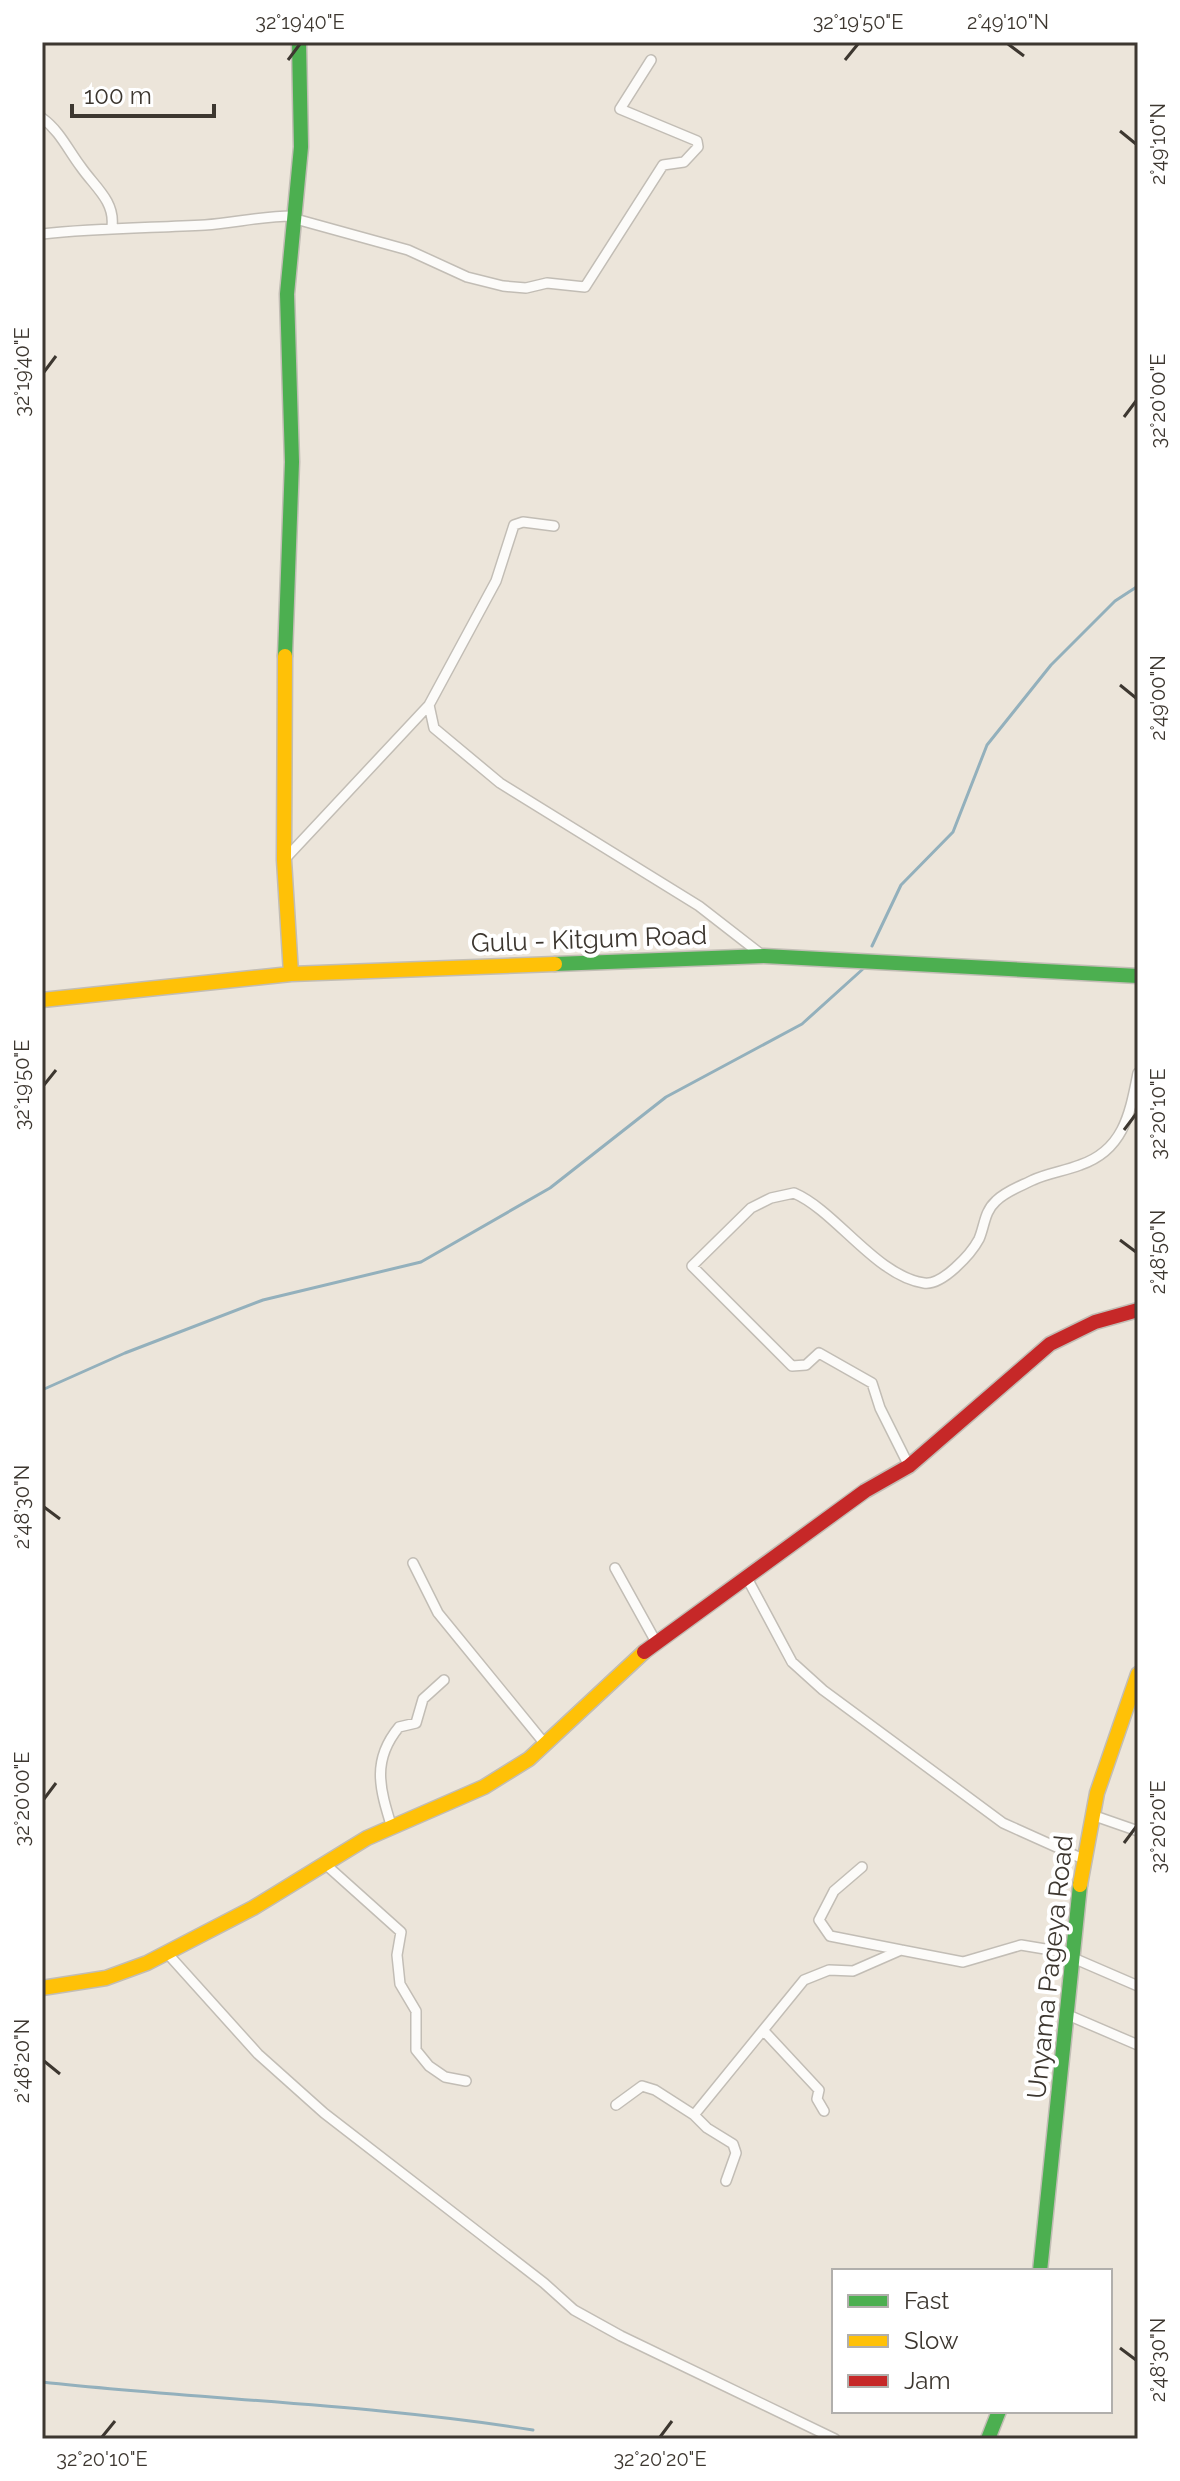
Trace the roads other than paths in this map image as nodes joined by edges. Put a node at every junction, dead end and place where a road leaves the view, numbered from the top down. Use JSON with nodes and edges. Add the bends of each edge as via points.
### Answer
{"nodes":[{"id":1,"x":299,"y":42,"type":"edge"},
{"id":2,"x":651,"y":60,"type":"dead end"},
{"id":3,"x":42,"y":118,"type":"edge"},
{"id":4,"x":292,"y":217,"type":"junction"},
{"id":5,"x":112,"y":226,"type":"junction"},
{"id":6,"x":42,"y":234,"type":"edge"},
{"id":7,"x":554,"y":526,"type":"dead end"},
{"id":8,"x":429,"y":705,"type":"junction"},
{"id":9,"x":284,"y":860,"type":"junction"},
{"id":10,"x":764,"y":956,"type":"junction"},
{"id":11,"x":291,"y":974,"type":"junction"},
{"id":12,"x":1138,"y":976,"type":"edge"},
{"id":13,"x":42,"y":1000,"type":"edge"},
{"id":14,"x":1138,"y":1073,"type":"edge"},
{"id":15,"x":1138,"y":1310,"type":"edge"},
{"id":16,"x":909,"y":1466,"type":"junction"},
{"id":17,"x":413,"y":1563,"type":"dead end"},
{"id":18,"x":615,"y":1568,"type":"dead end"},
{"id":19,"x":747,"y":1578,"type":"junction"},
{"id":20,"x":656,"y":1642,"type":"junction"},
{"id":21,"x":1138,"y":1674,"type":"edge"},
{"id":22,"x":444,"y":1680,"type":"dead end"},
{"id":23,"x":545,"y":1744,"type":"junction"},
{"id":24,"x":1092,"y":1815,"type":"junction"},
{"id":25,"x":392,"y":1828,"type":"junction"},
{"id":26,"x":1138,"y":1831,"type":"edge"},
{"id":27,"x":1083,"y":1859,"type":"junction"},
{"id":28,"x":324,"y":1863,"type":"junction"},
{"id":29,"x":862,"y":1867,"type":"dead end"},
{"id":30,"x":901,"y":1950,"type":"junction"},
{"id":31,"x":167,"y":1953,"type":"junction"},
{"id":32,"x":1074,"y":1960,"type":"junction"},
{"id":33,"x":1138,"y":1986,"type":"edge"},
{"id":34,"x":42,"y":1988,"type":"edge"},
{"id":35,"x":1068,"y":2015,"type":"junction"},
{"id":36,"x":764,"y":2031,"type":"junction"},
{"id":37,"x":1138,"y":2045,"type":"edge"},
{"id":38,"x":466,"y":2081,"type":"dead end"},
{"id":39,"x":616,"y":2105,"type":"dead end"},
{"id":40,"x":824,"y":2111,"type":"dead end"},
{"id":41,"x":694,"y":2115,"type":"junction"},
{"id":42,"x":726,"y":2181,"type":"dead end"},
{"id":43,"x":1040,"y":2269,"type":"edge"},
{"id":44,"x":998,"y":2413,"type":"edge"},
{"id":45,"x":835,"y":2439,"type":"edge"},
{"id":46,"x":988,"y":2439,"type":"edge"}],
"edges":[{"from":1,"to":4,"type":"street","via":[[301,147]]},
{"from":2,"to":4,"type":"street","via":[[620,109],[697,141],[698,147],[684,162],[663,165],[585,287],[503,286],[467,277],[408,250]]},
{"from":3,"to":5,"type":"street","via":[[102,193],[113,211]]},
{"from":4,"to":5,"type":"street"},
{"from":4,"to":9,"type":"street","via":[[287,294],[292,462]]},
{"from":5,"to":6,"type":"street"},
{"from":7,"to":8,"type":"street","via":[[514,525],[496,581]]},
{"from":8,"to":9,"type":"street"},
{"from":8,"to":10,"type":"street","via":[[434,728],[500,783],[699,906]]},
{"from":9,"to":11,"type":"street"},
{"from":10,"to":11,"type":"street","name":"Gulu - Kitgum Road"},
{"from":10,"to":12,"type":"street","name":"Gulu - Kitgum Road"},
{"from":11,"to":13,"type":"street","name":"Gulu - Kitgum Road"},
{"from":14,"to":16,"type":"street","via":[[1118,1140],[1083,1164],[1000,1196],[986,1214],[976,1242],[938,1282],[920,1282],[890,1267],[794,1193],[751,1208],[692,1266],[792,1366],[806,1365],[819,1353],[868,1378]]},
{"from":15,"to":16,"type":"street","via":[[1095,1322],[1050,1344]]},
{"from":16,"to":19,"type":"street","via":[[865,1491]]},
{"from":17,"to":23,"type":"street","via":[[438,1613]]},
{"from":18,"to":20,"type":"street"},
{"from":19,"to":20,"type":"street"},
{"from":19,"to":27,"type":"street","via":[[792,1662],[823,1690],[1003,1823]]},
{"from":20,"to":23,"type":"street"},
{"from":21,"to":24,"type":"street","name":"Unyama Pageya Road"},
{"from":22,"to":25,"type":"street","via":[[423,1699],[416,1723],[399,1727],[380,1757],[382,1795]]},
{"from":23,"to":25,"type":"street","via":[[484,1787]]},
{"from":24,"to":26,"type":"street"},
{"from":24,"to":27,"type":"street","name":"Unyama Pageya Road"},
{"from":25,"to":28,"type":"street"},
{"from":27,"to":32,"type":"street","name":"Unyama Pageya Road"},
{"from":28,"to":31,"type":"street"},
{"from":28,"to":38,"type":"street","via":[[401,1932],[400,1984],[416,2011],[416,2050],[445,2077]]},
{"from":29,"to":30,"type":"street","via":[[834,1891],[819,1920],[830,1936]]},
{"from":30,"to":32,"type":"street","via":[[963,1962],[1021,1945],[1041,1946]]},
{"from":30,"to":36,"type":"street","via":[[853,1971],[829,1970],[804,1980]]},
{"from":31,"to":34,"type":"street","via":[[106,1978]]},
{"from":31,"to":45,"type":"street","via":[[258,2054],[324,2113],[574,2310]]},
{"from":32,"to":33,"type":"street"},
{"from":32,"to":35,"type":"street","name":"Unyama Pageya Road"},
{"from":35,"to":37,"type":"street"},
{"from":35,"to":43,"type":"street","name":"Unyama Pageya Road"},
{"from":36,"to":40,"type":"street","via":[[819,2090],[817,2099]]},
{"from":36,"to":41,"type":"street"},
{"from":39,"to":41,"type":"street","via":[[642,2086]]},
{"from":41,"to":42,"type":"street","via":[[733,2144],[736,2153]]},
{"from":44,"to":46,"type":"street"}]}
